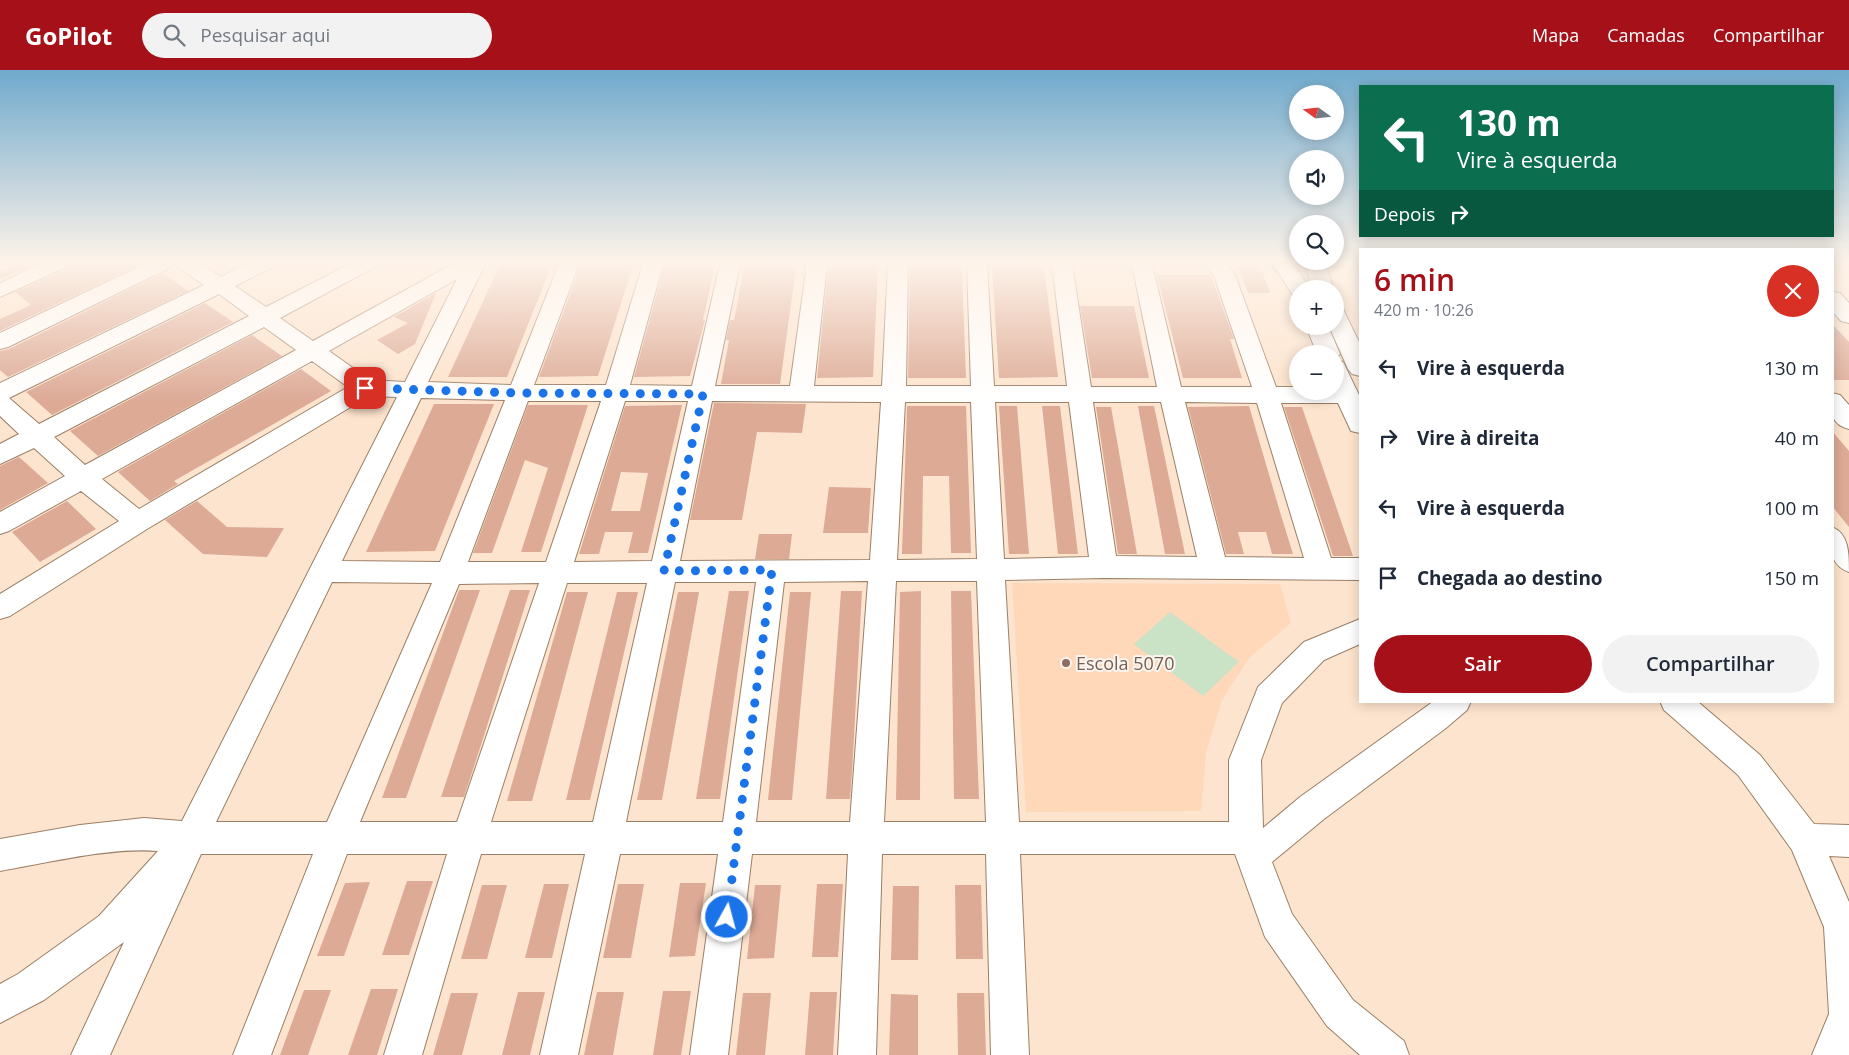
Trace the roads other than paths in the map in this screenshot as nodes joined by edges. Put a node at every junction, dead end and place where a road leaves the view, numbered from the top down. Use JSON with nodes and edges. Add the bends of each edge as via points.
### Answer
{"nodes":[{"id":1,"x":67,"y":310,"type":"edge"},
{"id":2,"x":171,"y":310,"type":"edge"},
{"id":3,"x":255,"y":310,"type":"edge"},
{"id":4,"x":276,"y":310,"type":"edge"},
{"id":5,"x":385,"y":310,"type":"edge"},
{"id":6,"x":453,"y":310,"type":"edge"},
{"id":7,"x":551,"y":310,"type":"edge"},
{"id":8,"x":640,"y":310,"type":"edge"},
{"id":9,"x":720,"y":310,"type":"edge"},
{"id":10,"x":811,"y":310,"type":"edge"},
{"id":11,"x":897,"y":310,"type":"edge"},
{"id":12,"x":979,"y":310,"type":"edge"},
{"id":13,"x":1068,"y":310,"type":"edge"},
{"id":14,"x":1152,"y":310,"type":"edge"},
{"id":15,"x":1237,"y":310,"type":"edge"},
{"id":16,"x":264,"y":316,"type":"junction"},
{"id":17,"x":1344,"y":334,"type":"edge"},
{"id":18,"x":0,"y":342,"type":"edge"},
{"id":19,"x":312,"y":350,"type":"junction"},
{"id":20,"x":1359,"y":367,"type":"edge"},
{"id":21,"x":365,"y":388,"type":"junction"},
{"id":22,"x":1344,"y":388,"type":"edge"},
{"id":23,"x":414,"y":390,"type":"junction"},
{"id":24,"x":0,"y":393,"type":"edge"},
{"id":25,"x":518,"y":393,"type":"junction"},
{"id":26,"x":616,"y":393,"type":"junction"},
{"id":27,"x":894,"y":393,"type":"junction"},
{"id":28,"x":703,"y":394,"type":"junction"},
{"id":29,"x":801,"y":394,"type":"junction"},
{"id":30,"x":1079,"y":394,"type":"junction"},
{"id":31,"x":984,"y":395,"type":"junction"},
{"id":32,"x":1171,"y":395,"type":"junction"},
{"id":33,"x":1267,"y":395,"type":"junction"},
{"id":34,"x":1347,"y":395,"type":"junction"},
{"id":35,"x":1834,"y":397,"type":"edge"},
{"id":36,"x":1849,"y":397,"type":"edge"},
{"id":37,"x":0,"y":403,"type":"edge"},
{"id":38,"x":1834,"y":403,"type":"edge"},
{"id":39,"x":1849,"y":420,"type":"edge"},
{"id":40,"x":1359,"y":423,"type":"edge"},
{"id":41,"x":36,"y":436,"type":"junction"},
{"id":42,"x":0,"y":455,"type":"edge"},
{"id":43,"x":82,"y":478,"type":"junction"},
{"id":44,"x":138,"y":522,"type":"junction"},
{"id":45,"x":0,"y":524,"type":"edge"},
{"id":46,"x":1834,"y":540,"type":"edge"},
{"id":47,"x":1849,"y":561,"type":"edge"},
{"id":48,"x":1104,"y":567,"type":"junction"},
{"id":49,"x":1214,"y":569,"type":"junction"},
{"id":50,"x":1321,"y":569,"type":"junction"},
{"id":51,"x":1359,"y":569,"type":"edge"},
{"id":52,"x":772,"y":570,"type":"junction"},
{"id":53,"x":883,"y":570,"type":"junction"},
{"id":54,"x":991,"y":570,"type":"junction"},
{"id":55,"x":324,"y":571,"type":"junction"},
{"id":56,"x":664,"y":571,"type":"junction"},
{"id":57,"x":1834,"y":571,"type":"edge"},
{"id":58,"x":1849,"y":571,"type":"edge"},
{"id":59,"x":558,"y":572,"type":"junction"},
{"id":60,"x":450,"y":573,"type":"junction"},
{"id":61,"x":0,"y":608,"type":"edge"},
{"id":62,"x":1359,"y":632,"type":"edge"},
{"id":63,"x":1454,"y":703,"type":"edge"},
{"id":64,"x":1677,"y":703,"type":"edge"},
{"id":65,"x":337,"y":837,"type":"junction"},
{"id":66,"x":469,"y":837,"type":"junction"},
{"id":67,"x":191,"y":838,"type":"junction"},
{"id":68,"x":606,"y":838,"type":"junction"},
{"id":69,"x":737,"y":838,"type":"junction"},
{"id":70,"x":866,"y":838,"type":"junction"},
{"id":71,"x":1003,"y":839,"type":"junction"},
{"id":72,"x":1805,"y":840,"type":"junction"},
{"id":73,"x":1849,"y":841,"type":"edge"},
{"id":74,"x":1250,"y":848,"type":"junction"},
{"id":75,"x":0,"y":855,"type":"edge"},
{"id":76,"x":0,"y":1004,"type":"edge"},
{"id":77,"x":1382,"y":1052,"type":"edge"},
{"id":78,"x":90,"y":1055,"type":"edge"},
{"id":79,"x":252,"y":1055,"type":"edge"},
{"id":80,"x":403,"y":1055,"type":"edge"},
{"id":81,"x":559,"y":1055,"type":"edge"},
{"id":82,"x":709,"y":1055,"type":"edge"},
{"id":83,"x":857,"y":1055,"type":"edge"},
{"id":84,"x":1010,"y":1055,"type":"edge"},
{"id":85,"x":1831,"y":1055,"type":"edge"}],
"edges":[{"from":1,"to":18,"type":"street"},
{"from":2,"to":24,"type":"street"},
{"from":3,"to":16,"type":"street"},
{"from":4,"to":16,"type":"street"},
{"from":5,"to":19,"type":"street"},
{"from":6,"to":23,"type":"street"},
{"from":7,"to":25,"type":"street"},
{"from":8,"to":26,"type":"street"},
{"from":9,"to":28,"type":"street"},
{"from":10,"to":29,"type":"street"},
{"from":11,"to":27,"type":"street"},
{"from":12,"to":31,"type":"street"},
{"from":13,"to":30,"type":"street"},
{"from":14,"to":32,"type":"street"},
{"from":15,"to":33,"type":"street"},
{"from":16,"to":19,"type":"street"},
{"from":16,"to":41,"type":"street"},
{"from":17,"to":20,"type":"street"},
{"from":19,"to":21,"type":"street"},
{"from":19,"to":43,"type":"street"},
{"from":21,"to":23,"type":"street"},
{"from":21,"to":44,"type":"street"},
{"from":22,"to":34,"type":"street"},
{"from":23,"to":25,"type":"street"},
{"from":23,"to":55,"type":"street"},
{"from":25,"to":26,"type":"street"},
{"from":25,"to":60,"type":"street"},
{"from":26,"to":28,"type":"street"},
{"from":26,"to":59,"type":"street"},
{"from":27,"to":29,"type":"street"},
{"from":27,"to":31,"type":"street"},
{"from":27,"to":53,"type":"street"},
{"from":28,"to":29,"type":"street"},
{"from":28,"to":56,"type":"street"},
{"from":30,"to":31,"type":"street"},
{"from":30,"to":32,"type":"street"},
{"from":30,"to":48,"type":"street"},
{"from":31,"to":54,"type":"street"},
{"from":32,"to":33,"type":"street"},
{"from":32,"to":49,"type":"street"},
{"from":33,"to":34,"type":"street"},
{"from":33,"to":50,"type":"street"},
{"from":34,"to":40,"type":"street"},
{"from":35,"to":36,"type":"street"},
{"from":37,"to":41,"type":"street"},
{"from":38,"to":39,"type":"street"},
{"from":41,"to":42,"type":"street"},
{"from":41,"to":43,"type":"street"},
{"from":43,"to":44,"type":"street"},
{"from":43,"to":45,"type":"street"},
{"from":44,"to":61,"type":"street"},
{"from":46,"to":47,"type":"street"},
{"from":48,"to":49,"type":"street"},
{"from":48,"to":54,"type":"street"},
{"from":49,"to":50,"type":"street"},
{"from":50,"to":51,"type":"street"},
{"from":52,"to":53,"type":"street"},
{"from":52,"to":56,"type":"street"},
{"from":52,"to":69,"type":"street"},
{"from":53,"to":54,"type":"street"},
{"from":53,"to":70,"type":"street"},
{"from":54,"to":71,"type":"street"},
{"from":55,"to":60,"type":"street"},
{"from":55,"to":67,"type":"street"},
{"from":56,"to":59,"type":"street"},
{"from":56,"to":68,"type":"street"},
{"from":57,"to":58,"type":"street"},
{"from":59,"to":60,"type":"street"},
{"from":59,"to":66,"type":"street"},
{"from":60,"to":65,"type":"street"},
{"from":62,"to":74,"type":"street","via":[[1314,651],[1269,696],[1245,760]]},
{"from":63,"to":74,"type":"street","via":[[1312,808]]},
{"from":64,"to":72,"type":"street","via":[[1749,765]]},
{"from":65,"to":66,"type":"street"},
{"from":65,"to":67,"type":"street"},
{"from":65,"to":79,"type":"street"},
{"from":66,"to":68,"type":"street"},
{"from":66,"to":80,"type":"street"},
{"from":67,"to":75,"type":"street","via":[[144,834]]},
{"from":67,"to":76,"type":"street","via":[[112,928],[31,988]]},
{"from":67,"to":78,"type":"street"},
{"from":68,"to":69,"type":"street"},
{"from":68,"to":81,"type":"street"},
{"from":69,"to":70,"type":"street"},
{"from":69,"to":82,"type":"street"},
{"from":70,"to":71,"type":"street"},
{"from":70,"to":83,"type":"street"},
{"from":71,"to":74,"type":"street"},
{"from":71,"to":84,"type":"street"},
{"from":72,"to":73,"type":"street"},
{"from":72,"to":85,"type":"street","via":[[1842,927],[1848,1014]]},
{"from":74,"to":77,"type":"street","via":[[1278,925],[1340,1013]]}]}
